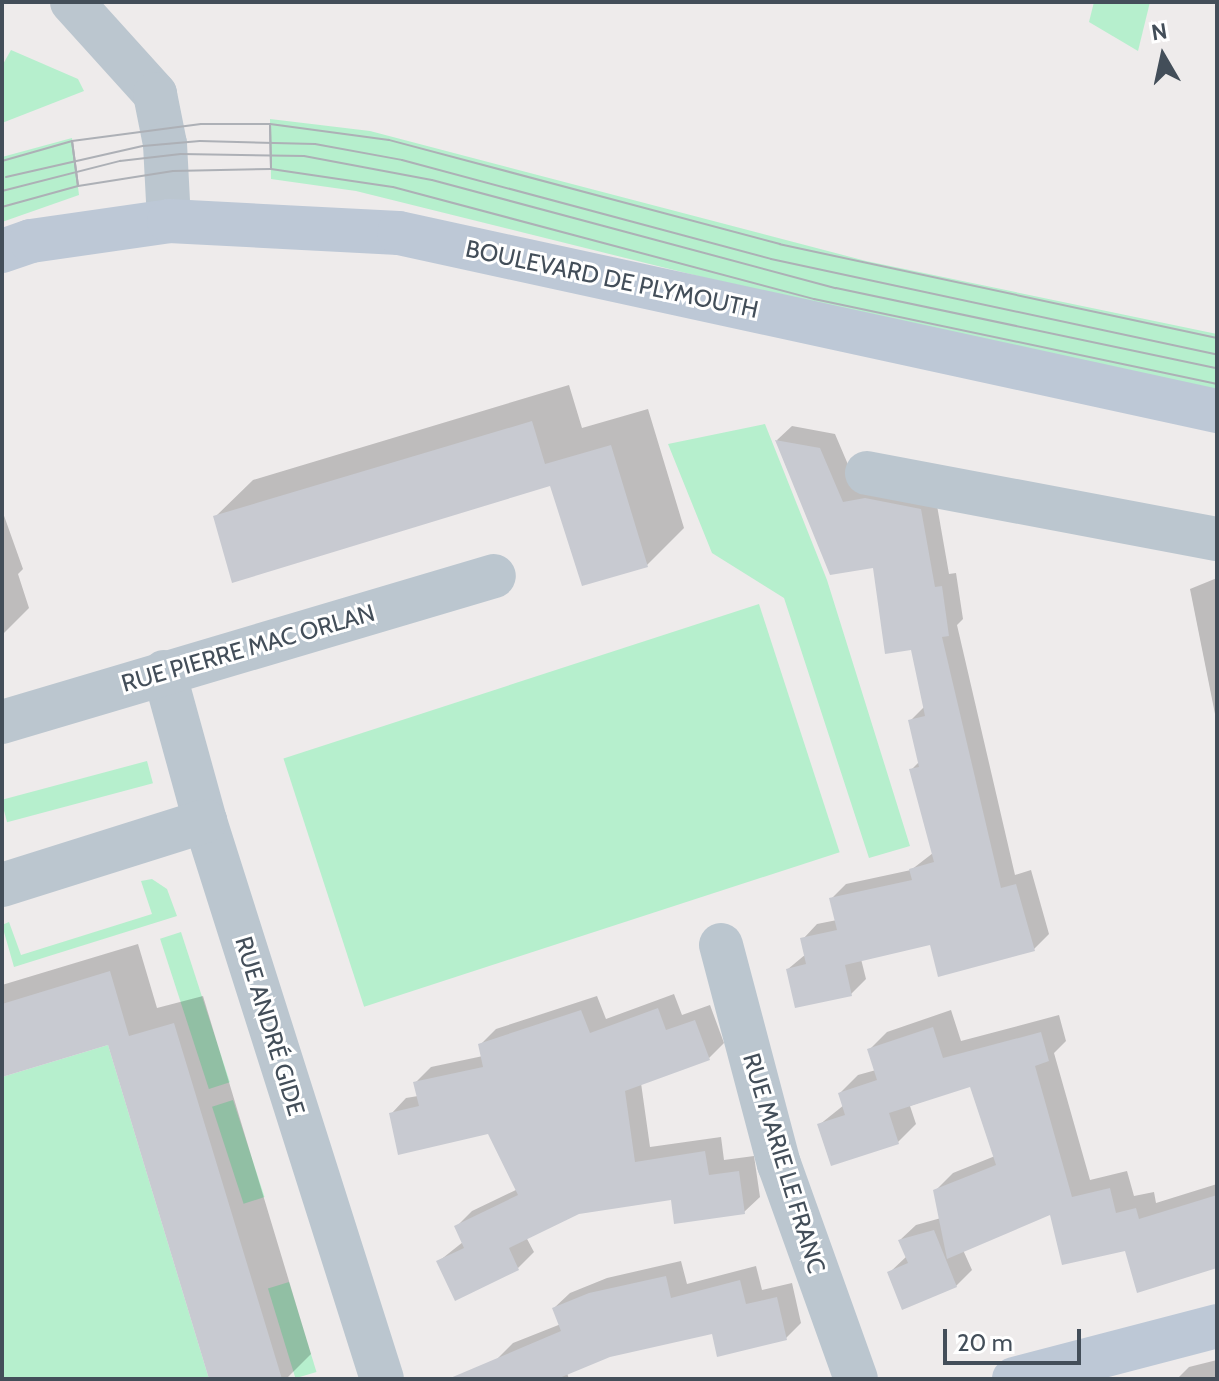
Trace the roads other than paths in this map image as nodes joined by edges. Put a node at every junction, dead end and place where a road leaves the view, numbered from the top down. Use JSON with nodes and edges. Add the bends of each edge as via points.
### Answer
{"nodes":[{"id":1,"x":72,"y":2,"type":"edge"},
{"id":2,"x":169,"y":221,"type":"junction"},
{"id":3,"x":2,"y":251,"type":"edge"},
{"id":4,"x":1217,"y":411,"type":"edge"},
{"id":5,"x":867,"y":473,"type":"dead end"},
{"id":6,"x":1217,"y":539,"type":"edge"},
{"id":7,"x":494,"y":576,"type":"dead end"},
{"id":8,"x":164,"y":672,"type":"junction"},
{"id":9,"x":2,"y":722,"type":"edge"},
{"id":10,"x":205,"y":821,"type":"junction"},
{"id":11,"x":2,"y":885,"type":"edge"},
{"id":12,"x":721,"y":945,"type":"dead end"},
{"id":13,"x":1217,"y":1326,"type":"edge"},
{"id":14,"x":382,"y":1379,"type":"edge"},
{"id":15,"x":856,"y":1379,"type":"edge"},
{"id":16,"x":1014,"y":1379,"type":"edge"}],
"edges":[{"from":1,"to":2,"type":"street","via":[[155,94],[165,144]]},
{"from":2,"to":3,"type":"main road","name":"BOULEVARD DE PLYMOUTH","via":[[31,241]]},
{"from":2,"to":4,"type":"main road","name":"BOULEVARD DE PLYMOUTH","via":[[399,233]]},
{"from":5,"to":6,"type":"street"},
{"from":7,"to":8,"type":"street","name":"RUE PIERRE MAC ORLAN"},
{"from":8,"to":9,"type":"street","name":"RUE PIERRE MAC ORLAN"},
{"from":8,"to":10,"type":"street","name":"RUE ANDRÉ GIDE"},
{"from":10,"to":11,"type":"street"},
{"from":10,"to":14,"type":"street","name":"RUE ANDRÉ GIDE"},
{"from":12,"to":15,"type":"street","name":"RUE MARIE LE FRANC","via":[[779,1164]]},
{"from":13,"to":16,"type":"main road"}]}
